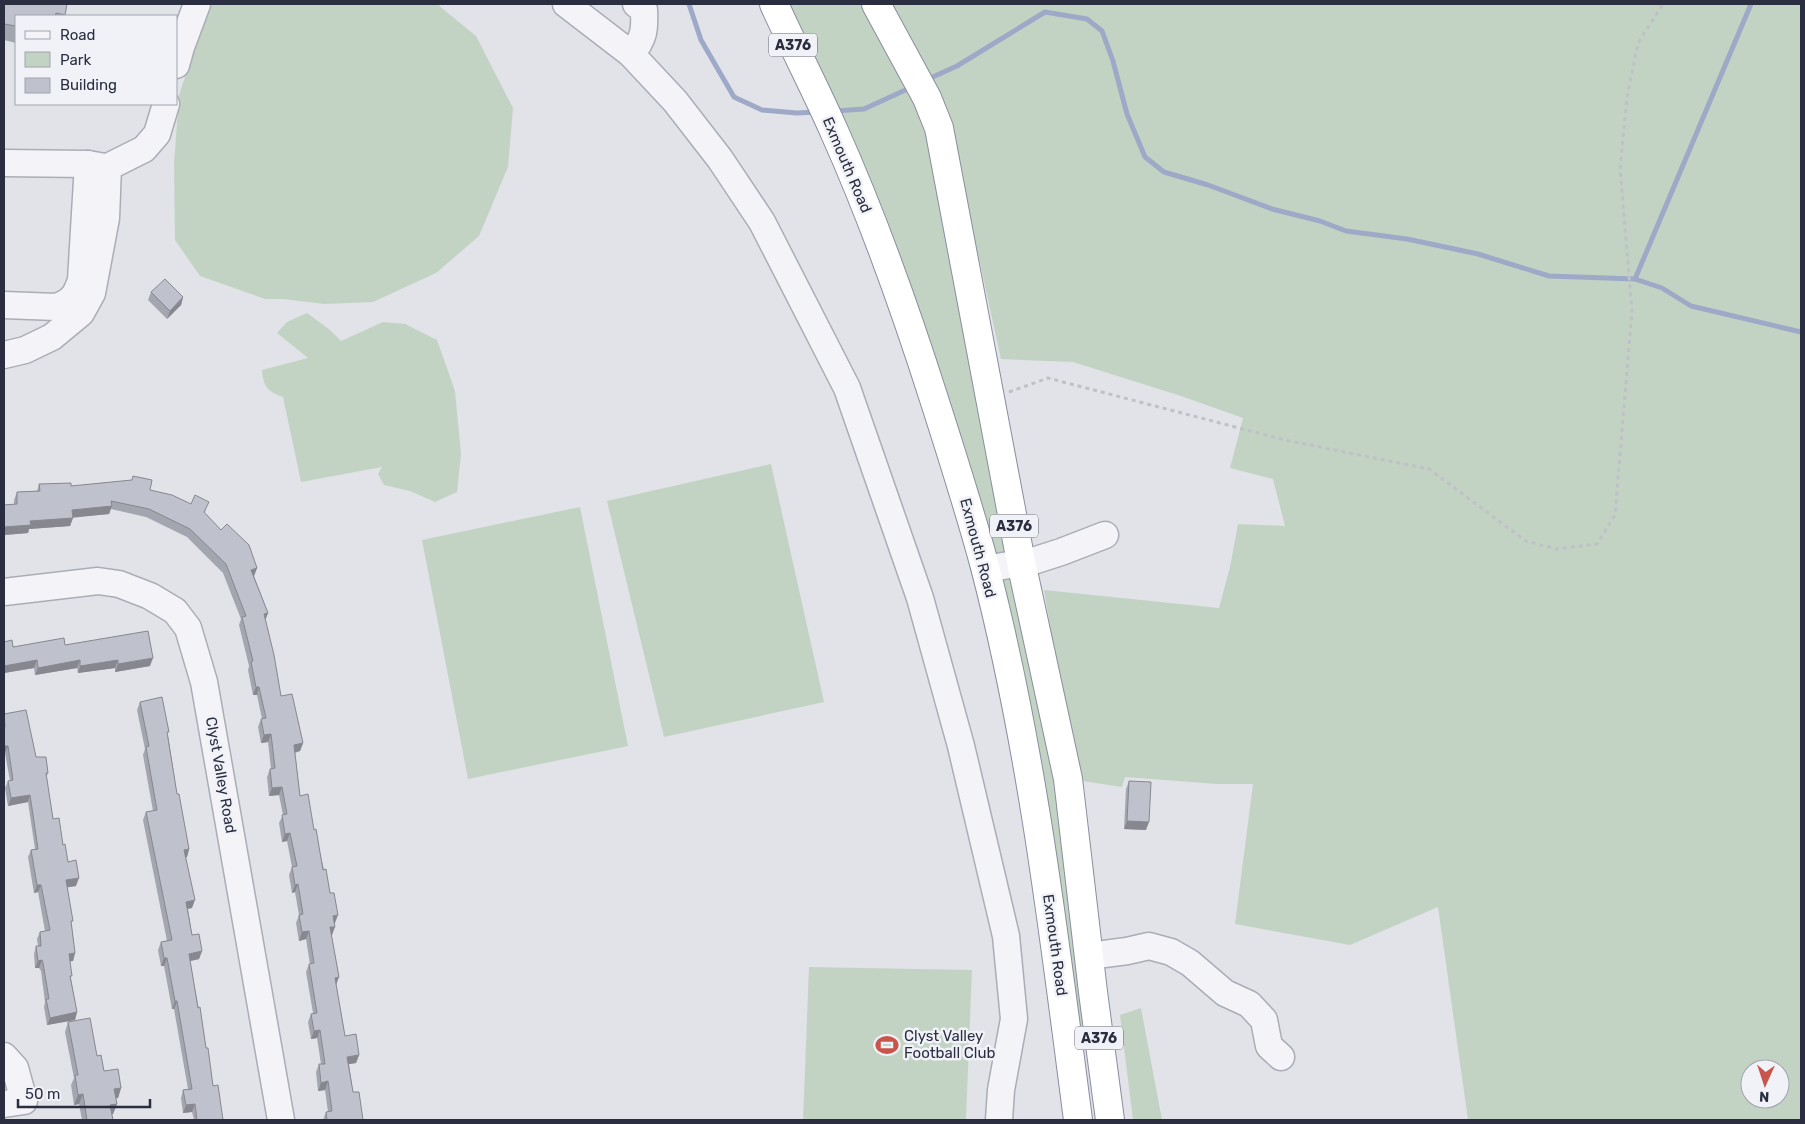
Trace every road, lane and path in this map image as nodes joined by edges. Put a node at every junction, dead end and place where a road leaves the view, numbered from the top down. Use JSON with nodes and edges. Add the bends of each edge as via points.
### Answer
{"nodes":[{"id":1,"x":197,"y":4,"type":"edge"},
{"id":2,"x":566,"y":4,"type":"edge"},
{"id":3,"x":774,"y":4,"type":"edge"},
{"id":4,"x":876,"y":4,"type":"edge"},
{"id":5,"x":1663,"y":4,"type":"edge"},
{"id":6,"x":641,"y":6,"type":"edge"},
{"id":7,"x":631,"y":54,"type":"junction"},
{"id":8,"x":178,"y":58,"type":"edge"},
{"id":9,"x":166,"y":105,"type":"edge"},
{"id":10,"x":4,"y":163,"type":"edge"},
{"id":11,"x":98,"y":166,"type":"junction"},
{"id":12,"x":4,"y":305,"type":"edge"},
{"id":13,"x":4,"y":355,"type":"edge"},
{"id":14,"x":990,"y":398,"type":"junction"},
{"id":15,"x":1105,"y":535,"type":"dead end"},
{"id":16,"x":1021,"y":562,"type":"junction"},
{"id":17,"x":985,"y":569,"type":"junction"},
{"id":18,"x":4,"y":592,"type":"edge"},
{"id":19,"x":1089,"y":956,"type":"junction"},
{"id":20,"x":4,"y":1056,"type":"edge"},
{"id":21,"x":1281,"y":1057,"type":"dead end"},
{"id":22,"x":22,"y":1102,"type":"edge"},
{"id":23,"x":281,"y":1120,"type":"edge"},
{"id":24,"x":998,"y":1120,"type":"edge"},
{"id":25,"x":1078,"y":1120,"type":"edge"},
{"id":26,"x":1110,"y":1120,"type":"edge"}],
"edges":[{"from":1,"to":8,"type":"street"},
{"from":2,"to":7,"type":"street"},
{"from":3,"to":17,"type":"highway","name":"Exmouth Road","number":"A376","via":[[834,131],[911,328]]},
{"from":4,"to":14,"type":"highway","name":"Exmouth Road","number":"A376","via":[[927,98],[939,128]]},
{"from":5,"to":14,"type":"path","via":[[1638,43],[1627,97],[1620,169],[1632,311],[1615,515],[1597,544],[1556,549],[1526,541],[1429,468],[1286,440],[1048,378]]},
{"from":6,"to":7,"type":"street","via":[[643,37]]},
{"from":7,"to":24,"type":"street","via":[[675,101],[720,159],[762,222],[848,388],[920,598],[961,746],[1006,936],[1014,1019]]},
{"from":9,"to":11,"type":"street","via":[[157,134],[144,149]]},
{"from":10,"to":11,"type":"street"},
{"from":11,"to":12,"type":"street","via":[[77,294],[64,305],[56,307]]},
{"from":11,"to":13,"type":"street","via":[[106,218],[92,293],[81,313],[52,337],[25,350]]},
{"from":14,"to":16,"type":"highway","name":"Exmouth Road","number":"A376"},
{"from":15,"to":16,"type":"street","via":[[1061,552]]},
{"from":16,"to":17,"type":"street"},
{"from":16,"to":19,"type":"highway","name":"Exmouth Road","number":"A376","via":[[1068,779]]},
{"from":17,"to":25,"type":"highway","name":"Exmouth Road","number":"A376","via":[[1019,722],[1040,840]]},
{"from":18,"to":23,"type":"street","name":"Clyst Valley Road","via":[[98,581],[119,584],[150,596],[175,611],[188,628],[204,682]]},
{"from":19,"to":21,"type":"street","via":[[1149,946],[1171,952],[1190,963],[1224,993],[1249,1004],[1264,1020],[1270,1046]]},
{"from":19,"to":26,"type":"highway","name":"Exmouth Road","number":"A376"},
{"from":20,"to":22,"type":"street","via":[[15,1068]]}]}
